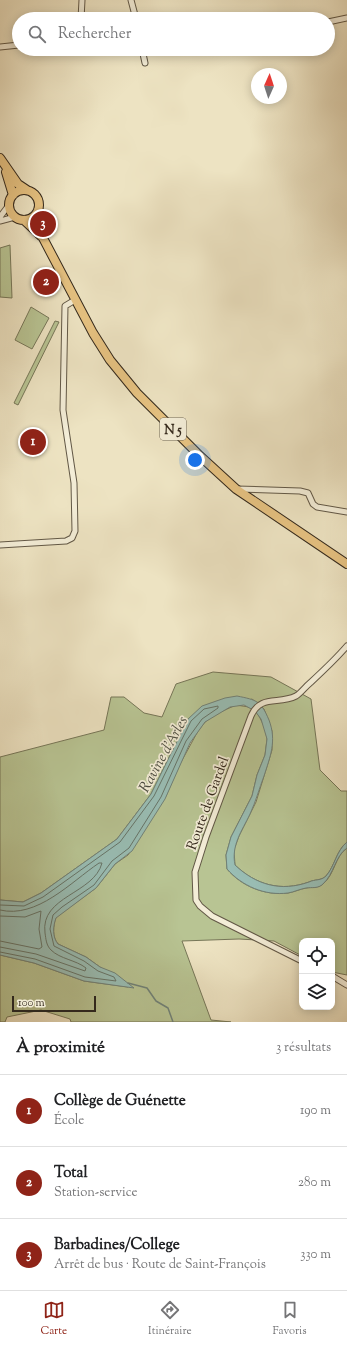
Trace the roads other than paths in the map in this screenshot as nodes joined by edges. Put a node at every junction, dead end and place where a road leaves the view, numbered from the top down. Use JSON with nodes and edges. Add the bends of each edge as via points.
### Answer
{"nodes":[{"id":1,"x":82,"y":0,"type":"edge"},
{"id":2,"x":131,"y":0,"type":"edge"},
{"id":3,"x":81,"y":12,"type":"edge"},
{"id":4,"x":134,"y":12,"type":"edge"},
{"id":5,"x":347,"y":18,"type":"edge"},
{"id":6,"x":335,"y":21,"type":"edge"},
{"id":7,"x":12,"y":46,"type":"edge"},
{"id":8,"x":0,"y":47,"type":"edge"},
{"id":9,"x":144,"y":56,"type":"edge"},
{"id":10,"x":145,"y":63,"type":"dead end"},
{"id":11,"x":0,"y":158,"type":"edge"},
{"id":12,"x":4,"y":165,"type":"junction"},
{"id":13,"x":28,"y":191,"type":"junction"},
{"id":14,"x":13,"y":195,"type":"junction"},
{"id":15,"x":9,"y":205,"type":"junction"},
{"id":16,"x":38,"y":210,"type":"junction"},
{"id":17,"x":0,"y":217,"type":"edge"},
{"id":18,"x":15,"y":217,"type":"junction"},
{"id":19,"x":24,"y":220,"type":"junction"},
{"id":20,"x":0,"y":221,"type":"edge"},
{"id":21,"x":43,"y":238,"type":"junction"},
{"id":22,"x":75,"y":300,"type":"junction"},
{"id":23,"x":236,"y":489,"type":"junction"},
{"id":24,"x":347,"y":512,"type":"edge"},
{"id":25,"x":0,"y":545,"type":"edge"},
{"id":26,"x":347,"y":564,"type":"edge"},
{"id":27,"x":347,"y":646,"type":"edge"},
{"id":28,"x":299,"y":960,"type":"edge"},
{"id":29,"x":335,"y":978,"type":"edge"},
{"id":30,"x":347,"y":985,"type":"edge"}],
"edges":[{"from":1,"to":3,"type":"street"},
{"from":2,"to":4,"type":"street"},
{"from":5,"to":6,"type":"street"},
{"from":7,"to":8,"type":"street"},
{"from":9,"to":10,"type":"street"},
{"from":11,"to":12,"type":"main road","number":"N 5"},
{"from":12,"to":13,"type":"main road","number":"N 5","via":[[18,184]]},
{"from":12,"to":14,"type":"main road","number":"N 5"},
{"from":13,"to":14,"type":"main road","via":[[18,191]]},
{"from":13,"to":16,"type":"main road","number":"N 5","via":[[38,200]]},
{"from":14,"to":15,"type":"main road"},
{"from":15,"to":17,"type":"street"},
{"from":15,"to":18,"type":"main road","via":[[10,212]]},
{"from":16,"to":19,"type":"main road","via":[[33,217]]},
{"from":16,"to":21,"type":"main road","number":"N 5","via":[[38,223]]},
{"from":18,"to":19,"type":"main road","number":"N 5"},
{"from":18,"to":20,"type":"street"},
{"from":19,"to":21,"type":"main road","number":"N 5"},
{"from":21,"to":22,"type":"main road","number":"N 5"},
{"from":22,"to":23,"type":"main road","number":"N 5","via":[[92,333],[127,382]]},
{"from":22,"to":25,"type":"street","via":[[65,306],[63,410],[74,483],[75,531],[72,538],[66,541]]},
{"from":23,"to":24,"type":"street","via":[[304,492],[308,493],[317,507]]},
{"from":23,"to":26,"type":"main road","number":"N 5"},
{"from":27,"to":28,"type":"street","name":"Route de Gardel","via":[[330,666],[296,696],[261,703],[253,711],[195,872],[195,893],[200,906],[212,916]]},
{"from":29,"to":30,"type":"street"}]}
